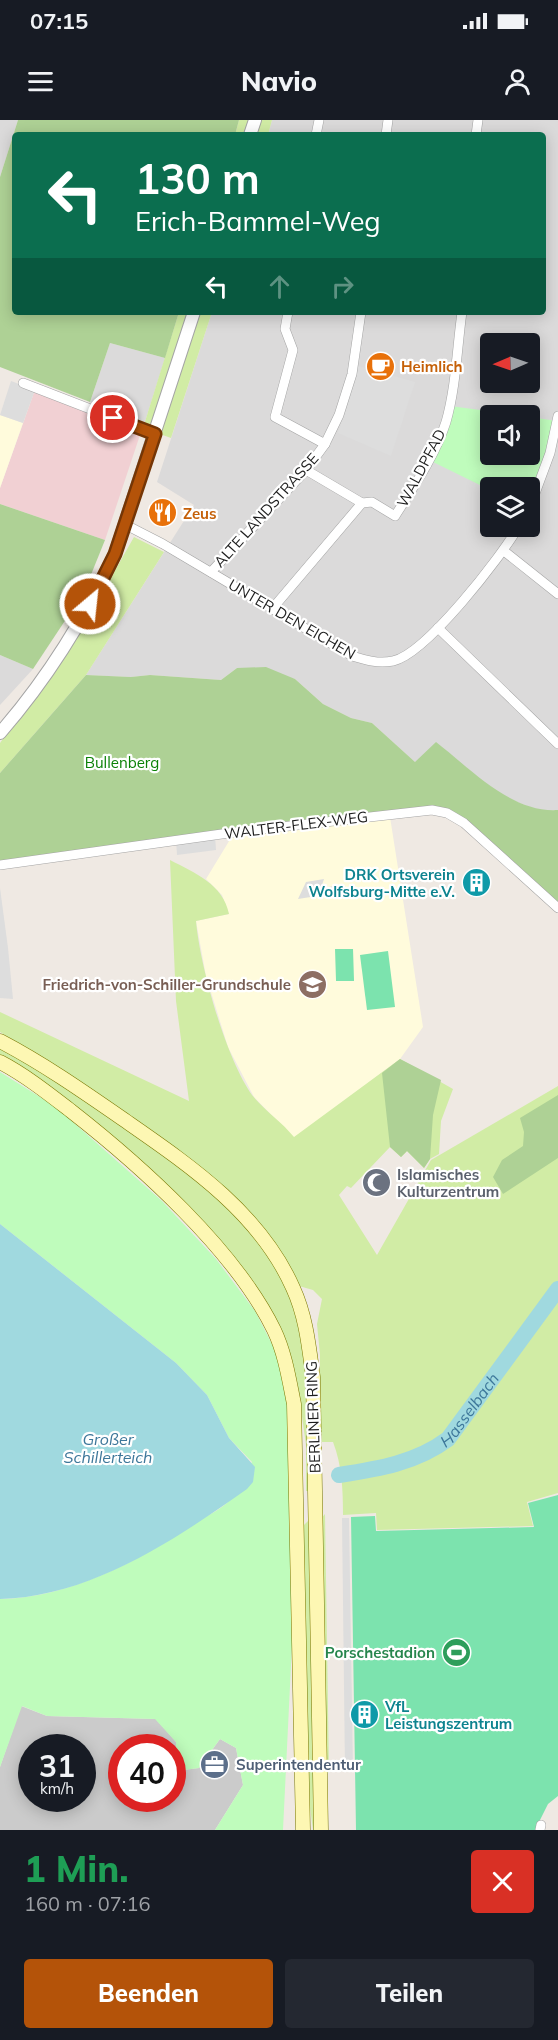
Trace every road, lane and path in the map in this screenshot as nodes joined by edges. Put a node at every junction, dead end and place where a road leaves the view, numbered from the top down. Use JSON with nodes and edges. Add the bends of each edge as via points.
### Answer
{"nodes":[{"id":1,"x":193,"y":315,"type":"edge"},
{"id":2,"x":287,"y":315,"type":"edge"},
{"id":3,"x":361,"y":315,"type":"edge"},
{"id":4,"x":462,"y":315,"type":"edge"},
{"id":5,"x":23,"y":383,"type":"dead end"},
{"id":6,"x":558,"y":416,"type":"edge"},
{"id":7,"x":155,"y":434,"type":"junction"},
{"id":8,"x":325,"y":444,"type":"junction"},
{"id":9,"x":306,"y":470,"type":"junction"},
{"id":10,"x":540,"y":480,"type":"edge"},
{"id":11,"x":362,"y":503,"type":"junction"},
{"id":12,"x":126,"y":525,"type":"junction"},
{"id":13,"x":513,"y":537,"type":"edge"},
{"id":14,"x":504,"y":552,"type":"junction"},
{"id":15,"x":211,"y":572,"type":"junction"},
{"id":16,"x":558,"y":594,"type":"edge"},
{"id":17,"x":272,"y":609,"type":"junction"},
{"id":18,"x":438,"y":628,"type":"junction"},
{"id":19,"x":0,"y":733,"type":"edge"},
{"id":20,"x":558,"y":744,"type":"edge"},
{"id":21,"x":0,"y":865,"type":"edge"},
{"id":22,"x":558,"y":908,"type":"edge"},
{"id":23,"x":0,"y":1041,"type":"edge"},
{"id":24,"x":0,"y":1062,"type":"edge"},
{"id":25,"x":303,"y":1830,"type":"edge"},
{"id":26,"x":321,"y":1830,"type":"edge"}],
"edges":[{"from":1,"to":7,"type":"street"},
{"from":2,"to":8,"type":"street","via":[[285,329],[293,350],[274,417]]},
{"from":3,"to":8,"type":"street","name":"ALTE LANDSTRASSE","via":[[352,374]]},
{"from":4,"to":11,"type":"street","name":"WALDPFAD","via":[[450,406],[429,460],[395,516],[372,502]]},
{"from":5,"to":7,"type":"street"},
{"from":6,"to":10,"type":"street"},
{"from":7,"to":12,"type":"street"},
{"from":8,"to":9,"type":"street","name":"ALTE LANDSTRASSE"},
{"from":9,"to":11,"type":"street","name":"WALDPFAD"},
{"from":9,"to":15,"type":"street","name":"ALTE LANDSTRASSE"},
{"from":11,"to":17,"type":"street"},
{"from":12,"to":15,"type":"street","name":"UNTER DEN EICHEN"},
{"from":12,"to":19,"type":"street","via":[[99,589],[72,634]]},
{"from":13,"to":14,"type":"street","name":"UNTER DEN EICHEN"},
{"from":14,"to":16,"type":"street"},
{"from":14,"to":18,"type":"street","name":"UNTER DEN EICHEN"},
{"from":15,"to":17,"type":"street","name":"UNTER DEN EICHEN"},
{"from":17,"to":18,"type":"street","name":"UNTER DEN EICHEN","via":[[352,656],[370,662],[394,661]]},
{"from":18,"to":20,"type":"street"},
{"from":21,"to":22,"type":"street","name":"WALTER-FLEX-WEG","via":[[432,810],[464,823]]},
{"from":23,"to":26,"type":"main road","name":"BERLINER RING","via":[[59,1076],[181,1160],[246,1217],[294,1289],[304,1316],[313,1377]]},
{"from":24,"to":25,"type":"main road","name":"BERLINER RING","via":[[108,1140],[172,1200],[251,1292],[274,1330],[286,1361],[294,1404]]}]}
